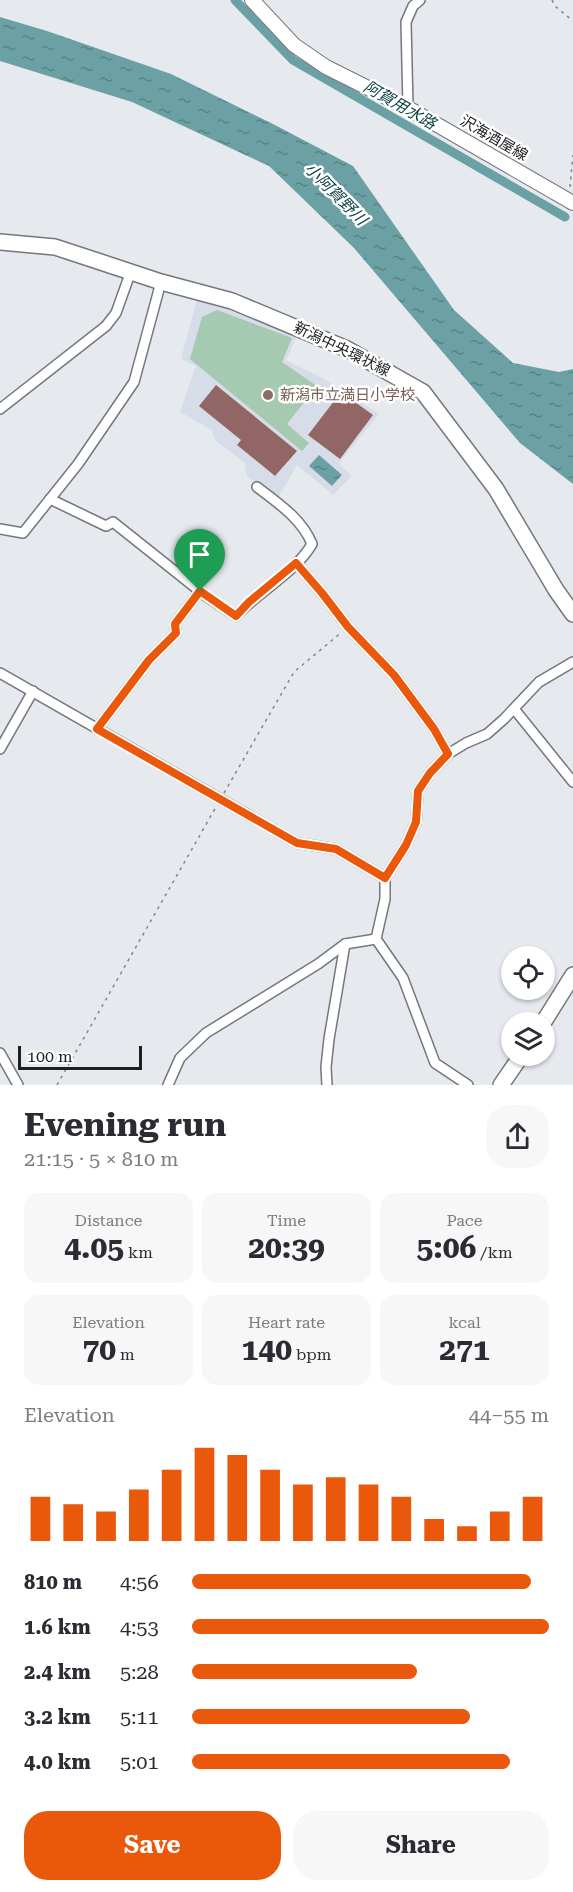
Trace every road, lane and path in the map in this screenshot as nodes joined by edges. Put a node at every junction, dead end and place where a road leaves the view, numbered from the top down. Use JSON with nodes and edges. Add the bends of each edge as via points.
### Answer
{"nodes":[{"id":1,"x":252,"y":0,"type":"edge"},
{"id":2,"x":420,"y":0,"type":"edge"},
{"id":3,"x":552,"y":0,"type":"edge"},
{"id":4,"x":573,"y":21,"type":"edge"},
{"id":5,"x":408,"y":108,"type":"junction"},
{"id":6,"x":573,"y":155,"type":"edge"},
{"id":7,"x":571,"y":201,"type":"edge"},
{"id":8,"x":0,"y":242,"type":"edge"},
{"id":9,"x":131,"y":271,"type":"junction"},
{"id":10,"x":161,"y":282,"type":"junction"},
{"id":11,"x":0,"y":409,"type":"edge"},
{"id":12,"x":257,"y":487,"type":"dead end"},
{"id":13,"x":50,"y":499,"type":"junction"},
{"id":14,"x":0,"y":529,"type":"edge"},
{"id":15,"x":296,"y":563,"type":"junction"},
{"id":16,"x":200,"y":591,"type":"junction"},
{"id":17,"x":573,"y":614,"type":"edge"},
{"id":18,"x":348,"y":627,"type":"junction"},
{"id":19,"x":573,"y":662,"type":"edge"},
{"id":20,"x":0,"y":673,"type":"edge"},
{"id":21,"x":33,"y":692,"type":"junction"},
{"id":22,"x":515,"y":710,"type":"junction"},
{"id":23,"x":97,"y":729,"type":"junction"},
{"id":24,"x":0,"y":749,"type":"edge"},
{"id":25,"x":448,"y":754,"type":"junction"},
{"id":26,"x":573,"y":782,"type":"edge"},
{"id":27,"x":221,"y":798,"type":"junction"},
{"id":28,"x":385,"y":878,"type":"junction"},
{"id":29,"x":376,"y":939,"type":"junction"},
{"id":30,"x":345,"y":944,"type":"junction"},
{"id":31,"x":573,"y":966,"type":"edge"},
{"id":32,"x":573,"y":975,"type":"edge"},
{"id":33,"x":563,"y":992,"type":"junction"},
{"id":34,"x":550,"y":1012,"type":"edge"},
{"id":35,"x":0,"y":1053,"type":"edge"},
{"id":36,"x":514,"y":1066,"type":"edge"},
{"id":37,"x":18,"y":1085,"type":"edge"},
{"id":38,"x":57,"y":1085,"type":"edge"},
{"id":39,"x":168,"y":1085,"type":"edge"},
{"id":40,"x":327,"y":1085,"type":"edge"},
{"id":41,"x":468,"y":1085,"type":"edge"},
{"id":42,"x":501,"y":1085,"type":"edge"}],
"edges":[{"from":1,"to":5,"type":"main road","name":"沢海酒屋線","via":[[294,45],[326,67]]},
{"from":2,"to":5,"type":"street","via":[[406,22]]},
{"from":3,"to":4,"type":"path"},
{"from":5,"to":7,"type":"main road","name":"沢海酒屋線"},
{"from":6,"to":7,"type":"path"},
{"from":8,"to":9,"type":"main road","name":"新潟中央環状線","via":[[56,248]]},
{"from":9,"to":10,"type":"main road","name":"新潟中央環状線"},
{"from":9,"to":11,"type":"street","via":[[116,313],[106,326]]},
{"from":10,"to":13,"type":"street","via":[[134,382]]},
{"from":10,"to":17,"type":"main road","name":"新潟中央環状線","via":[[232,301],[296,327],[347,349],[423,392],[496,489]]},
{"from":12,"to":15,"type":"street","via":[[307,532],[312,544]]},
{"from":13,"to":14,"type":"street","via":[[23,533]]},
{"from":13,"to":16,"type":"street","via":[[106,526],[113,522]]},
{"from":15,"to":16,"type":"street","via":[[236,616]]},
{"from":15,"to":18,"type":"street"},
{"from":16,"to":23,"type":"street","via":[[175,624],[176,633],[149,660]]},
{"from":18,"to":25,"type":"street","via":[[394,675]]},
{"from":18,"to":27,"type":"path","via":[[294,672]]},
{"from":19,"to":22,"type":"street","via":[[539,682]]},
{"from":20,"to":21,"type":"street"},
{"from":21,"to":23,"type":"street"},
{"from":21,"to":24,"type":"street"},
{"from":22,"to":25,"type":"street","via":[[487,734]]},
{"from":22,"to":26,"type":"street"},
{"from":23,"to":27,"type":"street"},
{"from":25,"to":28,"type":"street","via":[[418,791],[416,822]]},
{"from":27,"to":28,"type":"street","via":[[297,843],[336,849]]},
{"from":27,"to":38,"type":"path"},
{"from":28,"to":29,"type":"street","via":[[385,899]]},
{"from":29,"to":30,"type":"street"},
{"from":29,"to":41,"type":"street","via":[[403,978],[435,1063]]},
{"from":30,"to":39,"type":"street","via":[[206,1032],[180,1058]]},
{"from":30,"to":40,"type":"street","via":[[329,1039]]},
{"from":31,"to":33,"type":"street"},
{"from":32,"to":33,"type":"main road"},
{"from":33,"to":34,"type":"main road"},
{"from":35,"to":37,"type":"street"},
{"from":36,"to":42,"type":"main road"}]}
